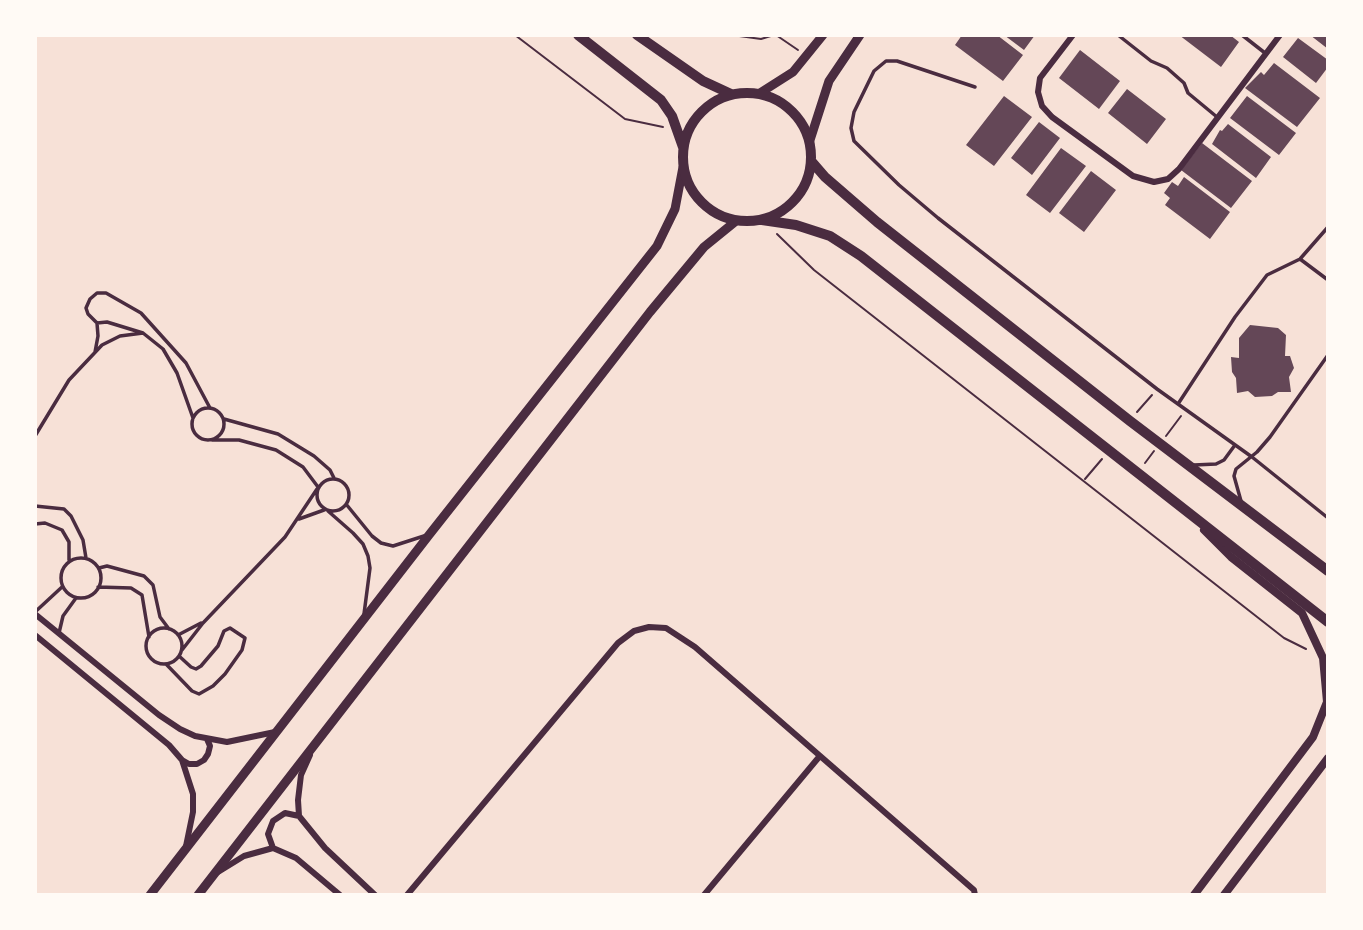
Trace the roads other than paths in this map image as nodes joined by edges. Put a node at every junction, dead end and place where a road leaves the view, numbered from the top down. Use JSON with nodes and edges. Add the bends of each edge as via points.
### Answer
{"nodes":[{"id":1,"x":578,"y":35,"type":"edge"},
{"id":2,"x":637,"y":35,"type":"edge"},
{"id":3,"x":823,"y":35,"type":"edge"},
{"id":4,"x":860,"y":35,"type":"edge"},
{"id":5,"x":1073,"y":35,"type":"edge"},
{"id":6,"x":1118,"y":35,"type":"edge"},
{"id":7,"x":1242,"y":35,"type":"edge"},
{"id":8,"x":1280,"y":35,"type":"edge"},
{"id":9,"x":1266,"y":53,"type":"junction"},
{"id":10,"x":975,"y":87,"type":"dead end"},
{"id":11,"x":760,"y":93,"type":"junction"},
{"id":12,"x":731,"y":94,"type":"junction"},
{"id":13,"x":1217,"y":118,"type":"junction"},
{"id":14,"x":810,"y":141,"type":"junction"},
{"id":15,"x":683,"y":148,"type":"junction"},
{"id":16,"x":812,"y":162,"type":"junction"},
{"id":17,"x":683,"y":167,"type":"junction"},
{"id":18,"x":762,"y":220,"type":"junction"},
{"id":19,"x":736,"y":221,"type":"junction"},
{"id":20,"x":1328,"y":227,"type":"edge"},
{"id":21,"x":1300,"y":259,"type":"junction"},
{"id":22,"x":1328,"y":280,"type":"edge"},
{"id":23,"x":97,"y":323,"type":"junction"},
{"id":24,"x":143,"y":333,"type":"junction"},
{"id":25,"x":95,"y":352,"type":"junction"},
{"id":26,"x":1328,"y":355,"type":"edge"},
{"id":27,"x":1178,"y":404,"type":"junction"},
{"id":28,"x":210,"y":408,"type":"junction"},
{"id":29,"x":193,"y":418,"type":"junction"},
{"id":30,"x":224,"y":419,"type":"junction"},
{"id":31,"x":35,"y":436,"type":"edge"},
{"id":32,"x":212,"y":440,"type":"junction"},
{"id":33,"x":1235,"y":445,"type":"junction"},
{"id":34,"x":1252,"y":457,"type":"junction"},
{"id":35,"x":1188,"y":466,"type":"junction"},
{"id":36,"x":334,"y":478,"type":"junction"},
{"id":37,"x":318,"y":488,"type":"junction"},
{"id":38,"x":346,"y":504,"type":"junction"},
{"id":39,"x":35,"y":506,"type":"edge"},
{"id":40,"x":1242,"y":506,"type":"junction"},
{"id":41,"x":1183,"y":507,"type":"junction"},
{"id":42,"x":327,"y":510,"type":"junction"},
{"id":43,"x":1328,"y":518,"type":"edge"},
{"id":44,"x":297,"y":520,"type":"junction"},
{"id":45,"x":35,"y":524,"type":"edge"},
{"id":46,"x":429,"y":535,"type":"junction"},
{"id":47,"x":86,"y":558,"type":"junction"},
{"id":48,"x":69,"y":561,"type":"junction"},
{"id":49,"x":99,"y":569,"type":"junction"},
{"id":50,"x":1328,"y":571,"type":"edge"},
{"id":51,"x":62,"y":587,"type":"junction"},
{"id":52,"x":98,"y":587,"type":"junction"},
{"id":53,"x":76,"y":597,"type":"junction"},
{"id":54,"x":35,"y":613,"type":"edge"},
{"id":55,"x":364,"y":618,"type":"junction"},
{"id":56,"x":202,"y":622,"type":"junction"},
{"id":57,"x":1328,"y":622,"type":"edge"},
{"id":58,"x":169,"y":629,"type":"junction"},
{"id":59,"x":59,"y":633,"type":"junction"},
{"id":60,"x":35,"y":635,"type":"edge"},
{"id":61,"x":178,"y":635,"type":"junction"},
{"id":62,"x":149,"y":637,"type":"junction"},
{"id":63,"x":181,"y":653,"type":"junction"},
{"id":64,"x":166,"y":664,"type":"junction"},
{"id":65,"x":1327,"y":701,"type":"edge"},
{"id":66,"x":275,"y":732,"type":"junction"},
{"id":67,"x":319,"y":738,"type":"junction"},
{"id":68,"x":207,"y":739,"type":"junction"},
{"id":69,"x":819,"y":757,"type":"junction"},
{"id":70,"x":1328,"y":758,"type":"edge"},
{"id":71,"x":182,"y":760,"type":"junction"},
{"id":72,"x":299,"y":816,"type":"junction"},
{"id":73,"x":273,"y":848,"type":"junction"},
{"id":74,"x":186,"y":849,"type":"junction"},
{"id":75,"x":213,"y":875,"type":"junction"},
{"id":76,"x":150,"y":895,"type":"edge"},
{"id":77,"x":198,"y":895,"type":"edge"},
{"id":78,"x":340,"y":895,"type":"edge"},
{"id":79,"x":375,"y":895,"type":"edge"},
{"id":80,"x":407,"y":895,"type":"edge"},
{"id":81,"x":704,"y":895,"type":"edge"},
{"id":82,"x":975,"y":895,"type":"edge"},
{"id":83,"x":1194,"y":895,"type":"edge"},
{"id":84,"x":1224,"y":895,"type":"edge"}],
"edges":[{"from":1,"to":15,"type":"main road","via":[[661,100]]},
{"from":2,"to":12,"type":"main road","via":[[703,81]]},
{"from":3,"to":11,"type":"main road","via":[[793,72]]},
{"from":4,"to":14,"type":"main road","via":[[829,81]]},
{"from":5,"to":13,"type":"street","via":[[1041,78],[1042,106],[1139,179],[1168,179]]},
{"from":6,"to":13,"type":"lane","via":[[1167,68]]},
{"from":7,"to":9,"type":"lane"},
{"from":8,"to":9,"type":"street"},
{"from":9,"to":13,"type":"street"},
{"from":10,"to":27,"type":"lane","via":[[886,61],[874,71],[854,112],[850,128],[854,141],[938,218]]},
{"from":11,"to":12,"type":"main road"},
{"from":11,"to":14,"type":"main road","via":[[783,102],[800,118]]},
{"from":12,"to":15,"type":"main road","via":[[699,114]]},
{"from":14,"to":16,"type":"main road"},
{"from":15,"to":17,"type":"main road"},
{"from":16,"to":18,"type":"main road","via":[[797,199]]},
{"from":16,"to":35,"type":"main road","via":[[877,222]]},
{"from":17,"to":19,"type":"main road","via":[[701,202]]},
{"from":17,"to":46,"type":"main road","via":[[675,209],[657,246]]},
{"from":18,"to":19,"type":"main road"},
{"from":18,"to":41,"type":"main road","via":[[830,236],[861,256]]},
{"from":19,"to":67,"type":"main road","via":[[704,247],[650,312]]},
{"from":20,"to":21,"type":"lane"},
{"from":21,"to":22,"type":"lane"},
{"from":21,"to":27,"type":"lane","via":[[1267,275]]},
{"from":23,"to":24,"type":"lane"},
{"from":23,"to":25,"type":"lane"},
{"from":23,"to":28,"type":"lane","via":[[86,308],[97,293],[106,293],[141,313],[186,363]]},
{"from":24,"to":25,"type":"lane","via":[[120,335]]},
{"from":24,"to":29,"type":"lane","via":[[163,349]]},
{"from":25,"to":31,"type":"lane","via":[[69,380]]},
{"from":26,"to":34,"type":"lane"},
{"from":27,"to":33,"type":"lane"},
{"from":28,"to":29,"type":"lane"},
{"from":28,"to":30,"type":"lane"},
{"from":29,"to":32,"type":"lane","via":[[194,432]]},
{"from":30,"to":32,"type":"lane","via":[[223,430]]},
{"from":30,"to":36,"type":"lane","via":[[278,434],[314,456]]},
{"from":32,"to":37,"type":"lane","via":[[239,440],[276,450],[303,467]]},
{"from":33,"to":34,"type":"lane"},
{"from":33,"to":35,"type":"lane","via":[[1216,464]]},
{"from":34,"to":40,"type":"lane","via":[[1236,468],[1234,476]]},
{"from":34,"to":43,"type":"lane"},
{"from":35,"to":40,"type":"main road"},
{"from":36,"to":37,"type":"lane","via":[[324,480]]},
{"from":36,"to":38,"type":"lane","via":[[347,486]]},
{"from":37,"to":42,"type":"lane","via":[[318,503]]},
{"from":37,"to":44,"type":"lane"},
{"from":38,"to":42,"type":"lane","via":[[336,511]]},
{"from":38,"to":46,"type":"lane","via":[[381,543],[393,546]]},
{"from":39,"to":47,"type":"lane","via":[[64,509],[71,516]]},
{"from":40,"to":50,"type":"main road"},
{"from":41,"to":57,"type":"main road"},
{"from":41,"to":65,"type":"street","via":[[1231,557],[1302,613],[1323,658]]},
{"from":42,"to":44,"type":"lane"},
{"from":42,"to":55,"type":"lane","via":[[363,544],[368,555]]},
{"from":44,"to":56,"type":"lane","via":[[272,552]]},
{"from":45,"to":48,"type":"lane","via":[[62,530],[69,542]]},
{"from":46,"to":55,"type":"main road"},
{"from":47,"to":48,"type":"lane"},
{"from":47,"to":49,"type":"lane"},
{"from":48,"to":51,"type":"lane","via":[[62,570]]},
{"from":49,"to":52,"type":"lane"},
{"from":49,"to":58,"type":"lane","via":[[107,566],[144,576],[153,585],[160,617]]},
{"from":51,"to":53,"type":"lane"},
{"from":51,"to":54,"type":"lane"},
{"from":52,"to":53,"type":"lane","via":[[87,597]]},
{"from":52,"to":62,"type":"lane","via":[[131,587],[142,595]]},
{"from":53,"to":59,"type":"lane"},
{"from":54,"to":59,"type":"street"},
{"from":55,"to":66,"type":"main road"},
{"from":56,"to":61,"type":"lane"},
{"from":56,"to":63,"type":"lane"},
{"from":58,"to":61,"type":"lane"},
{"from":58,"to":62,"type":"lane"},
{"from":59,"to":68,"type":"street","via":[[159,715]]},
{"from":60,"to":71,"type":"street"},
{"from":61,"to":63,"type":"lane"},
{"from":62,"to":64,"type":"lane","via":[[151,658]]},
{"from":63,"to":64,"type":"lane"},
{"from":63,"to":64,"type":"lane","via":[[196,668],[218,646],[225,631],[230,628],[245,638],[225,674],[200,694]]},
{"from":65,"to":83,"type":"street","via":[[1313,737]]},
{"from":66,"to":68,"type":"street","via":[[227,741]]},
{"from":66,"to":74,"type":"main road"},
{"from":67,"to":72,"type":"street","via":[[301,775]]},
{"from":67,"to":75,"type":"main road"},
{"from":68,"to":71,"type":"street","via":[[210,746],[204,760],[189,764]]},
{"from":69,"to":80,"type":"street","via":[[681,636],[666,628],[634,631],[618,643]]},
{"from":69,"to":81,"type":"street"},
{"from":69,"to":82,"type":"street"},
{"from":70,"to":84,"type":"street"},
{"from":71,"to":74,"type":"street","via":[[194,794]]},
{"from":72,"to":73,"type":"street","via":[[285,813],[273,821],[268,835]]},
{"from":72,"to":79,"type":"street","via":[[325,849]]},
{"from":73,"to":75,"type":"street","via":[[244,856]]},
{"from":73,"to":78,"type":"street","via":[[296,858]]},
{"from":74,"to":76,"type":"main road"},
{"from":75,"to":77,"type":"main road"}]}
